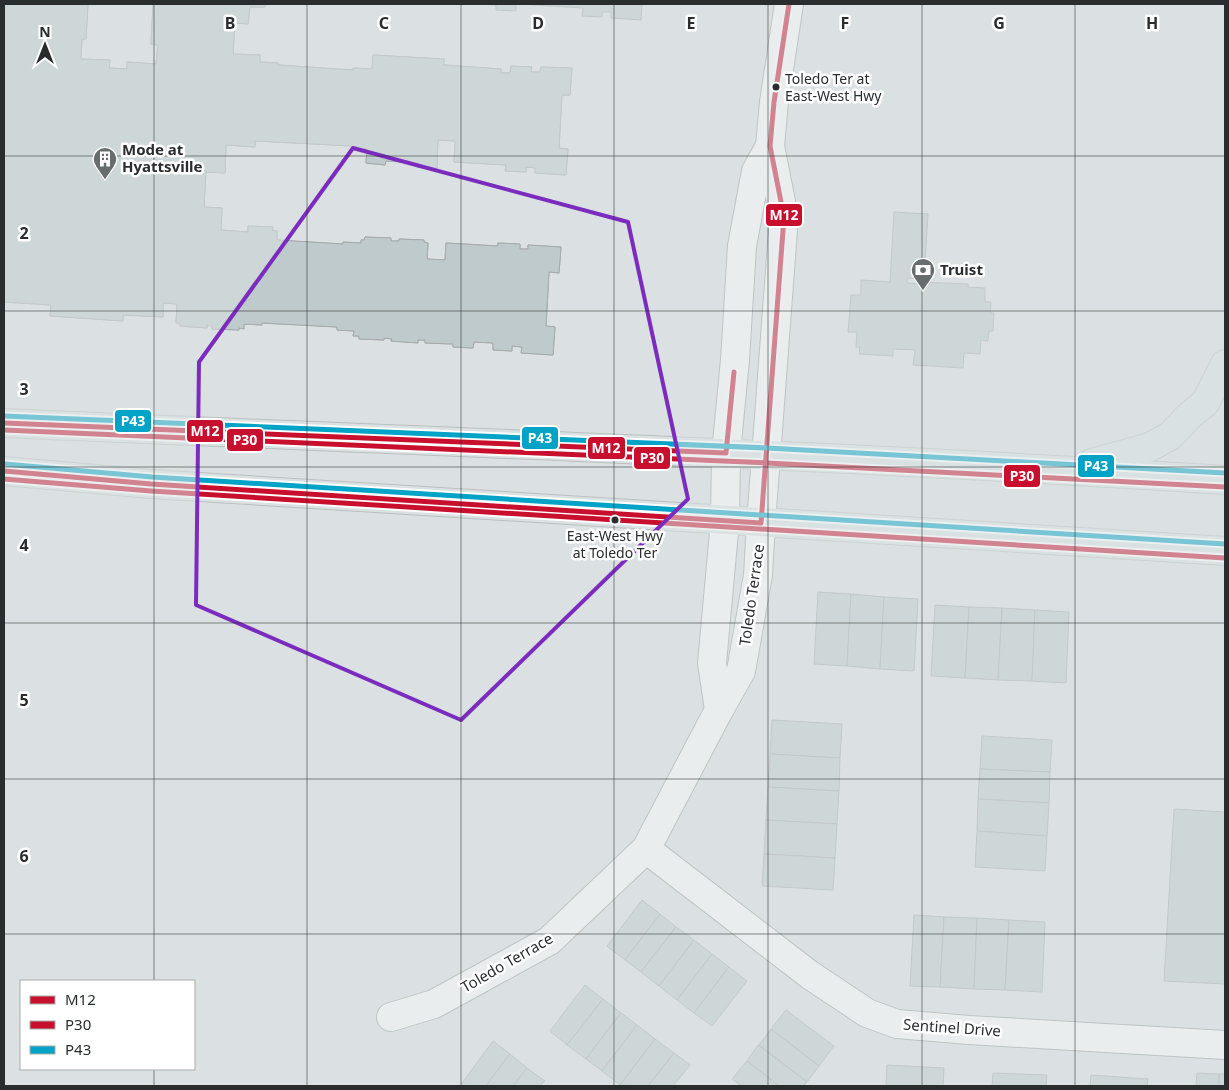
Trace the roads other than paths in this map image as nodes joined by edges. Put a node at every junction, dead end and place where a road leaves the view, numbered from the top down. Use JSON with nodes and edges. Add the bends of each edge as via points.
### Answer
{"nodes":[{"id":1,"x":789,"y":4,"type":"edge"},
{"id":2,"x":770,"y":146,"type":"junction"},
{"id":3,"x":1225,"y":364,"type":"edge"},
{"id":4,"x":4,"y":423,"type":"edge"},
{"id":5,"x":726,"y":453,"type":"junction"},
{"id":6,"x":765,"y":455,"type":"junction"},
{"id":7,"x":1065,"y":470,"type":"junction"},
{"id":8,"x":4,"y":471,"type":"edge"},
{"id":9,"x":1225,"y":480,"type":"edge"},
{"id":10,"x":725,"y":521,"type":"junction"},
{"id":11,"x":760,"y":523,"type":"junction"},
{"id":12,"x":1225,"y":552,"type":"edge"},
{"id":13,"x":719,"y":710,"type":"junction"},
{"id":14,"x":646,"y":849,"type":"junction"},
{"id":15,"x":392,"y":1017,"type":"dead end"},
{"id":16,"x":1225,"y":1045,"type":"edge"}],
"edges":[{"from":1,"to":2,"type":"street","name":"Toledo Terrace"},
{"from":2,"to":5,"type":"street","name":"Toledo Terrace","via":[[756,171],[742,246]]},
{"from":2,"to":6,"type":"street","name":"Toledo Terrace","via":[[784,217]]},
{"from":3,"to":7,"type":"main road","via":[[1205,403],[1170,436],[1150,448]]},
{"from":4,"to":5,"type":"main road"},
{"from":5,"to":6,"type":"main road"},
{"from":5,"to":10,"type":"street","name":"Toledo Terrace"},
{"from":6,"to":7,"type":"main road"},
{"from":6,"to":11,"type":"street","name":"Toledo Terrace"},
{"from":7,"to":9,"type":"main road"},
{"from":8,"to":10,"type":"main road","via":[[160,485]]},
{"from":10,"to":11,"type":"main road"},
{"from":10,"to":13,"type":"street","name":"Toledo Terrace","via":[[712,663]]},
{"from":11,"to":12,"type":"main road"},
{"from":11,"to":13,"type":"street","name":"Toledo Terrace","via":[[758,575],[742,671]]},
{"from":13,"to":14,"type":"street","name":"Toledo Terrace"},
{"from":14,"to":15,"type":"street","name":"Toledo Terrace","via":[[549,941],[434,1004]]},
{"from":14,"to":16,"type":"street","name":"Sentinel Drive","via":[[810,975],[867,1013],[897,1024]]}]}
